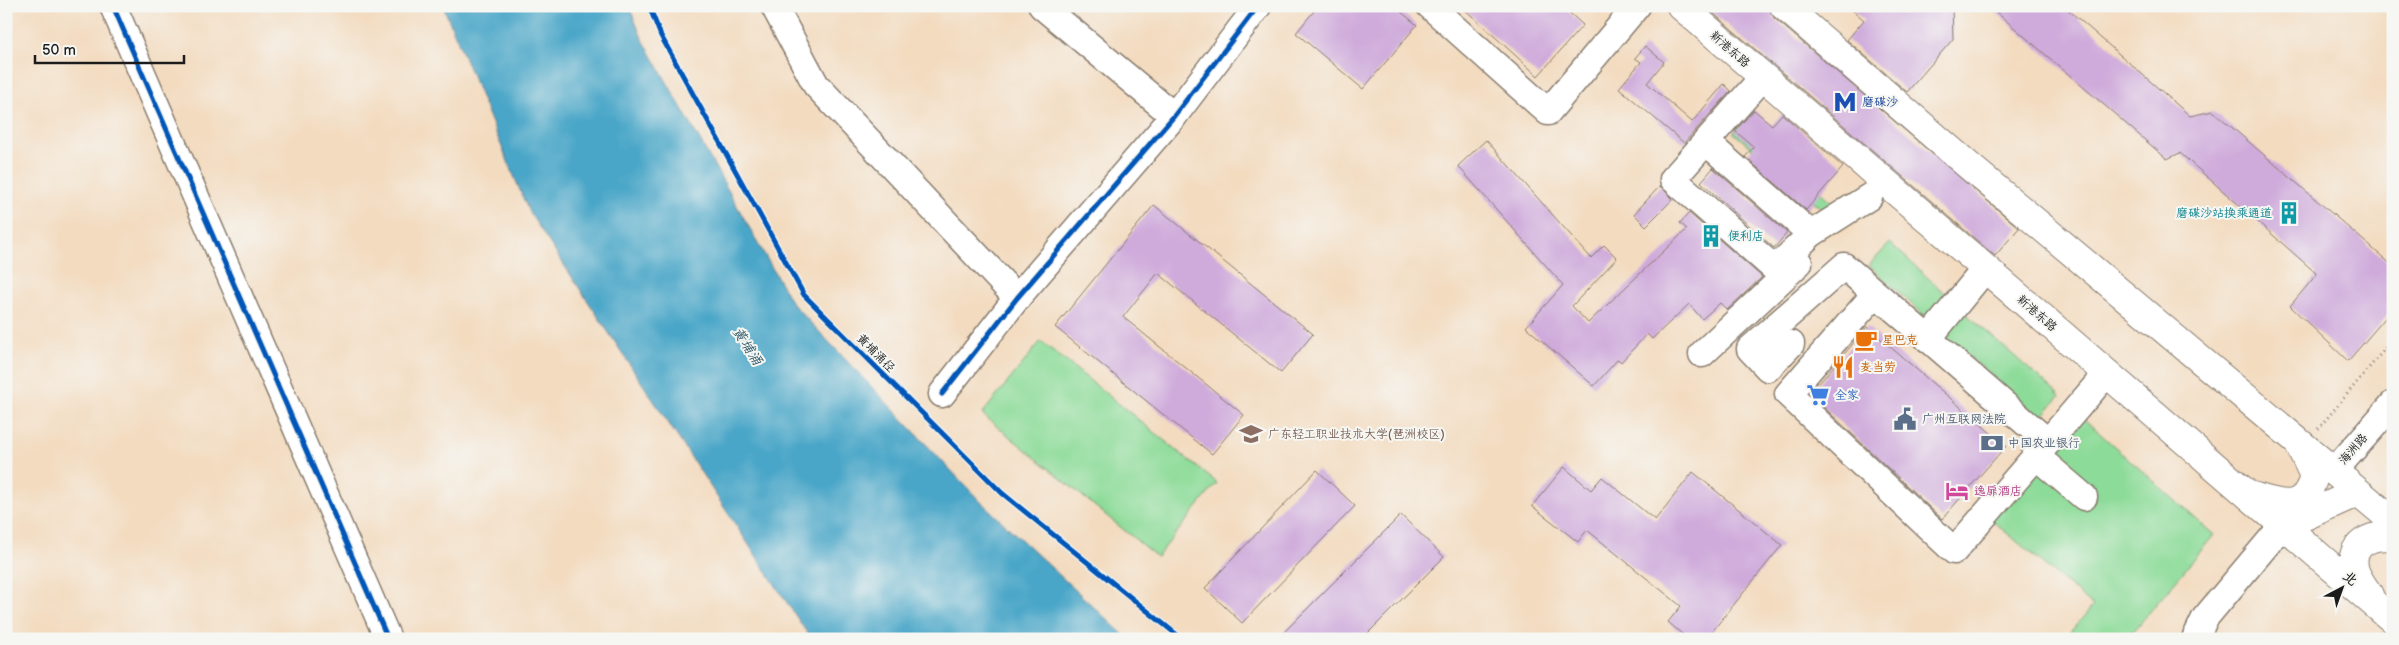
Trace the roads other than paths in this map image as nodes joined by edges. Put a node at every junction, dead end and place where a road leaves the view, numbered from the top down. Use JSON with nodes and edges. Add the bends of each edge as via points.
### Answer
{"nodes":[{"id":1,"x":113,"y":6,"type":"edge"},
{"id":2,"x":774,"y":6,"type":"edge"},
{"id":3,"x":1042,"y":6,"type":"edge"},
{"id":4,"x":1258,"y":6,"type":"edge"},
{"id":5,"x":1430,"y":6,"type":"edge"},
{"id":6,"x":1637,"y":6,"type":"edge"},
{"id":7,"x":1681,"y":6,"type":"edge"},
{"id":8,"x":1784,"y":6,"type":"edge"},
{"id":9,"x":1763,"y":77,"type":"junction"},
{"id":10,"x":1174,"y":116,"type":"junction"},
{"id":11,"x":1706,"y":142,"type":"junction"},
{"id":12,"x":1877,"y":190,"type":"junction"},
{"id":13,"x":1811,"y":234,"type":"junction"},
{"id":14,"x":1985,"y":269,"type":"junction"},
{"id":15,"x":1875,"y":294,"type":"junction"},
{"id":16,"x":1017,"y":298,"type":"junction"},
{"id":17,"x":1928,"y":339,"type":"junction"},
{"id":18,"x":1791,"y":344,"type":"dead end"},
{"id":19,"x":1702,"y":354,"type":"dead end"},
{"id":20,"x":2107,"y":373,"type":"junction"},
{"id":21,"x":942,"y":394,"type":"dead end"},
{"id":22,"x":2393,"y":404,"type":"edge"},
{"id":23,"x":2299,"y":442,"type":"junction"},
{"id":24,"x":2042,"y":449,"type":"junction"},
{"id":25,"x":2334,"y":471,"type":"junction"},
{"id":26,"x":2358,"y":492,"type":"junction"},
{"id":27,"x":2248,"y":495,"type":"junction"},
{"id":28,"x":2084,"y":497,"type":"dead end"},
{"id":29,"x":2393,"y":521,"type":"edge"},
{"id":30,"x":2283,"y":525,"type":"junction"},
{"id":31,"x":2393,"y":537,"type":"edge"},
{"id":32,"x":2385,"y":614,"type":"edge"},
{"id":33,"x":388,"y":639,"type":"edge"},
{"id":34,"x":2195,"y":639,"type":"edge"}],
"edges":[{"from":1,"to":33,"type":"street"},
{"from":2,"to":16,"type":"street","via":[[816,86]]},
{"from":3,"to":10,"type":"street"},
{"from":4,"to":10,"type":"street"},
{"from":5,"to":6,"type":"street","via":[[1548,112]]},
{"from":7,"to":9,"type":"main road","name":"新港东路"},
{"from":8,"to":23,"type":"main road","via":[[1969,166]]},
{"from":9,"to":11,"type":"street"},
{"from":9,"to":12,"type":"main road","name":"新港东路"},
{"from":10,"to":16,"type":"street"},
{"from":11,"to":13,"type":"street"},
{"from":11,"to":13,"type":"street","via":[[1673,179],[1680,186],[1775,269]]},
{"from":12,"to":13,"type":"street"},
{"from":12,"to":14,"type":"main road","name":"新港东路"},
{"from":12,"to":19,"type":"street"},
{"from":14,"to":17,"type":"street"},
{"from":14,"to":20,"type":"main road","name":"新港东路"},
{"from":15,"to":17,"type":"street"},
{"from":15,"to":18,"type":"street","via":[[1844,266],[1750,349],[1768,368]]},
{"from":15,"to":24,"type":"street","via":[[1788,394],[1954,551]]},
{"from":16,"to":21,"type":"street"},
{"from":17,"to":24,"type":"street"},
{"from":20,"to":24,"type":"street"},
{"from":20,"to":27,"type":"main road","name":"新港东路"},
{"from":22,"to":25,"type":"street","name":"海洲路"},
{"from":23,"to":25,"type":"main road"},
{"from":23,"to":27,"type":"main road","via":[[2314,476],[2308,492],[2293,504],[2282,506]]},
{"from":24,"to":28,"type":"street"},
{"from":25,"to":26,"type":"main road"},
{"from":26,"to":29,"type":"main road"},
{"from":26,"to":30,"type":"main road"},
{"from":27,"to":30,"type":"main road","name":"新港东路"},
{"from":30,"to":32,"type":"main road","name":"新港东路"},
{"from":30,"to":34,"type":"street","via":[[2204,618]]},
{"from":31,"to":32,"type":"main road","via":[[2367,539],[2355,556],[2354,569],[2359,580]]}]}
